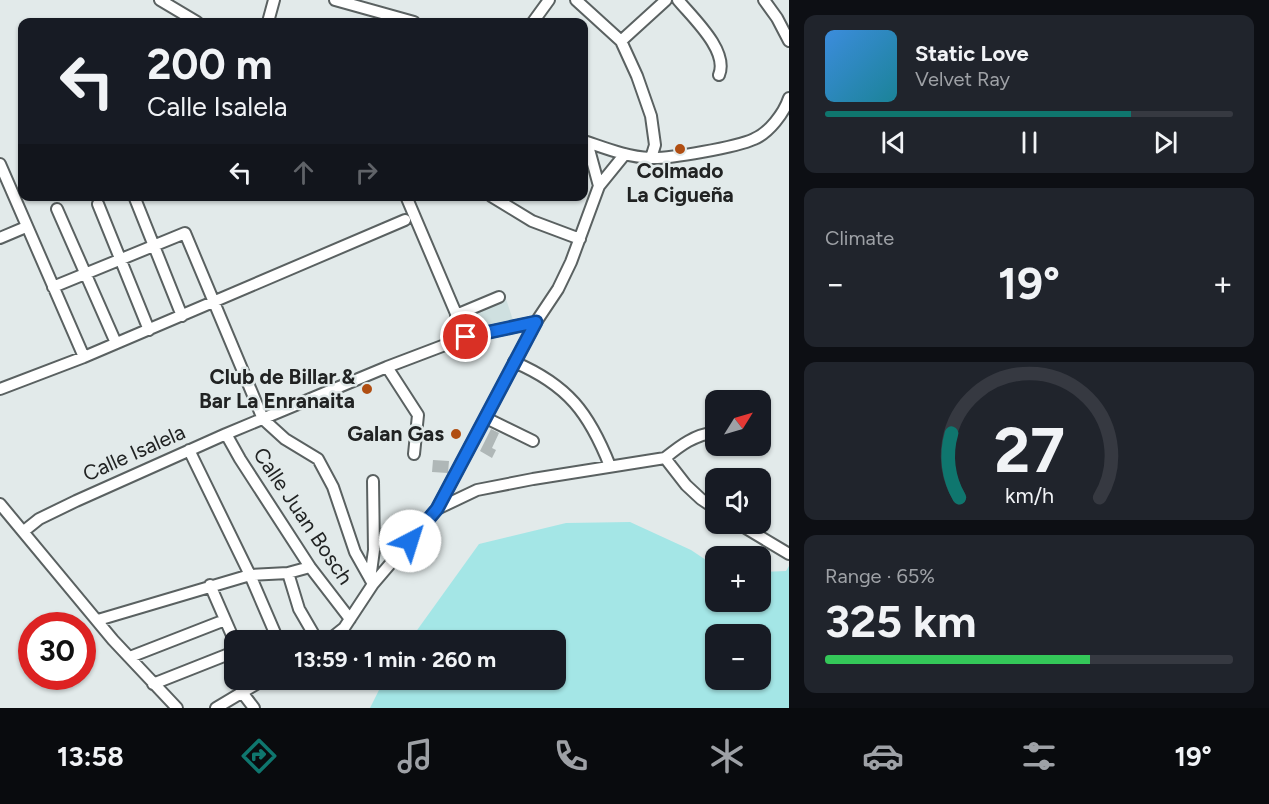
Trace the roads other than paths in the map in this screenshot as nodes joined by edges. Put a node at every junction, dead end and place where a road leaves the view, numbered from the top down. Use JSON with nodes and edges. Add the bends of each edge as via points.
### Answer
{"nodes":[{"id":1,"x":160,"y":0,"type":"edge"},
{"id":2,"x":274,"y":0,"type":"edge"},
{"id":3,"x":335,"y":0,"type":"edge"},
{"id":4,"x":549,"y":0,"type":"edge"},
{"id":5,"x":576,"y":0,"type":"edge"},
{"id":6,"x":666,"y":0,"type":"edge"},
{"id":7,"x":678,"y":0,"type":"edge"},
{"id":8,"x":764,"y":0,"type":"edge"},
{"id":9,"x":189,"y":18,"type":"edge"},
{"id":10,"x":269,"y":18,"type":"edge"},
{"id":11,"x":400,"y":18,"type":"edge"},
{"id":12,"x":536,"y":18,"type":"edge"},
{"id":13,"x":621,"y":41,"type":"junction"},
{"id":14,"x":789,"y":41,"type":"edge"},
{"id":15,"x":718,"y":75,"type":"dead end"},
{"id":16,"x":789,"y":98,"type":"edge"},
{"id":17,"x":588,"y":142,"type":"edge"},
{"id":18,"x":588,"y":151,"type":"edge"},
{"id":19,"x":625,"y":154,"type":"junction"},
{"id":20,"x":651,"y":158,"type":"junction"},
{"id":21,"x":0,"y":164,"type":"edge"},
{"id":22,"x":599,"y":186,"type":"junction"},
{"id":23,"x":136,"y":201,"type":"edge"},
{"id":24,"x":408,"y":201,"type":"edge"},
{"id":25,"x":499,"y":201,"type":"edge"},
{"id":26,"x":98,"y":204,"type":"dead end"},
{"id":27,"x":57,"y":209,"type":"dead end"},
{"id":28,"x":405,"y":220,"type":"dead end"},
{"id":29,"x":26,"y":227,"type":"junction"},
{"id":30,"x":0,"y":238,"type":"edge"},
{"id":31,"x":580,"y":239,"type":"junction"},
{"id":32,"x":154,"y":246,"type":"junction"},
{"id":33,"x":120,"y":260,"type":"junction"},
{"id":34,"x":86,"y":274,"type":"junction"},
{"id":35,"x":53,"y":287,"type":"junction"},
{"id":36,"x":499,"y":297,"type":"dead end"},
{"id":37,"x":213,"y":303,"type":"junction"},
{"id":38,"x":456,"y":315,"type":"junction"},
{"id":39,"x":182,"y":316,"type":"junction"},
{"id":40,"x":536,"y":322,"type":"junction"},
{"id":41,"x":149,"y":330,"type":"junction"},
{"id":42,"x":466,"y":337,"type":"junction"},
{"id":43,"x":116,"y":343,"type":"junction"},
{"id":44,"x":84,"y":357,"type":"junction"},
{"id":45,"x":514,"y":362,"type":"junction"},
{"id":46,"x":387,"y":367,"type":"junction"},
{"id":47,"x":0,"y":389,"type":"edge"},
{"id":48,"x":486,"y":418,"type":"junction"},
{"id":49,"x":263,"y":419,"type":"junction"},
{"id":50,"x":705,"y":433,"type":"edge"},
{"id":51,"x":226,"y":434,"type":"junction"},
{"id":52,"x":533,"y":441,"type":"dead end"},
{"id":53,"x":189,"y":450,"type":"junction"},
{"id":54,"x":414,"y":454,"type":"dead end"},
{"id":55,"x":665,"y":458,"type":"junction"},
{"id":56,"x":610,"y":466,"type":"junction"},
{"id":57,"x":373,"y":481,"type":"dead end"},
{"id":58,"x":705,"y":502,"type":"edge"},
{"id":59,"x":0,"y":504,"type":"edge"},
{"id":60,"x":437,"y":509,"type":"junction"},
{"id":61,"x":24,"y":531,"type":"junction"},
{"id":62,"x":756,"y":534,"type":"edge"},
{"id":63,"x":789,"y":554,"type":"edge"},
{"id":64,"x":310,"y":567,"type":"junction"},
{"id":65,"x":288,"y":573,"type":"junction"},
{"id":66,"x":250,"y":575,"type":"junction"},
{"id":67,"x":371,"y":581,"type":"junction"},
{"id":68,"x":210,"y":585,"type":"junction"},
{"id":69,"x":350,"y":619,"type":"junction"},
{"id":70,"x":98,"y":620,"type":"junction"},
{"id":71,"x":225,"y":620,"type":"junction"},
{"id":72,"x":230,"y":630,"type":"edge"},
{"id":73,"x":274,"y":630,"type":"edge"},
{"id":74,"x":311,"y":630,"type":"edge"},
{"id":75,"x":339,"y":630,"type":"edge"},
{"id":76,"x":224,"y":656,"type":"edge"},
{"id":77,"x":130,"y":657,"type":"junction"},
{"id":78,"x":153,"y":684,"type":"junction"},
{"id":79,"x":244,"y":690,"type":"edge"},
{"id":80,"x":241,"y":692,"type":"junction"},
{"id":81,"x":221,"y":707,"type":"edge"},
{"id":82,"x":177,"y":708,"type":"edge"},
{"id":83,"x":254,"y":708,"type":"edge"}],
"edges":[{"from":1,"to":9,"type":"street"},
{"from":2,"to":10,"type":"street"},
{"from":3,"to":11,"type":"street"},
{"from":4,"to":12,"type":"street"},
{"from":5,"to":13,"type":"street"},
{"from":6,"to":13,"type":"street"},
{"from":7,"to":15,"type":"street","via":[[720,53],[722,67]]},
{"from":8,"to":14,"type":"street"},
{"from":13,"to":20,"type":"street","via":[[651,116],[655,145]]},
{"from":16,"to":20,"type":"street","via":[[785,110],[754,139]]},
{"from":17,"to":19,"type":"street"},
{"from":18,"to":22,"type":"street"},
{"from":19,"to":20,"type":"street"},
{"from":19,"to":22,"type":"street"},
{"from":21,"to":29,"type":"street"},
{"from":22,"to":31,"type":"street"},
{"from":23,"to":32,"type":"street"},
{"from":24,"to":38,"type":"street"},
{"from":25,"to":31,"type":"street","via":[[532,221]]},
{"from":26,"to":33,"type":"street"},
{"from":27,"to":34,"type":"street"},
{"from":28,"to":37,"type":"street"},
{"from":29,"to":30,"type":"street"},
{"from":29,"to":35,"type":"street"},
{"from":31,"to":40,"type":"street","via":[[558,290]]},
{"from":32,"to":33,"type":"street"},
{"from":32,"to":37,"type":"street","via":[[185,233]]},
{"from":32,"to":39,"type":"street"},
{"from":33,"to":34,"type":"street"},
{"from":33,"to":41,"type":"street"},
{"from":34,"to":35,"type":"street"},
{"from":34,"to":43,"type":"street"},
{"from":35,"to":44,"type":"street"},
{"from":36,"to":38,"type":"street"},
{"from":37,"to":39,"type":"street"},
{"from":37,"to":49,"type":"street"},
{"from":38,"to":42,"type":"street"},
{"from":39,"to":41,"type":"street"},
{"from":40,"to":42,"type":"street","name":"Calle Isalela"},
{"from":40,"to":45,"type":"street"},
{"from":41,"to":43,"type":"street"},
{"from":42,"to":46,"type":"street","name":"Calle Isalela"},
{"from":43,"to":44,"type":"street"},
{"from":44,"to":47,"type":"street"},
{"from":45,"to":48,"type":"street"},
{"from":45,"to":56,"type":"street","via":[[556,383],[577,405],[598,436]]},
{"from":46,"to":49,"type":"street","name":"Calle Isalela"},
{"from":46,"to":54,"type":"street","via":[[418,416]]},
{"from":48,"to":52,"type":"street"},
{"from":48,"to":60,"type":"street"},
{"from":49,"to":51,"type":"street","name":"Calle Isalela"},
{"from":49,"to":67,"type":"street","via":[[285,439],[318,459]]},
{"from":50,"to":55,"type":"street","via":[[690,439]]},
{"from":51,"to":53,"type":"street","name":"Calle Isalela"},
{"from":51,"to":64,"type":"street","name":"Calle Juan Bosch"},
{"from":53,"to":61,"type":"street","name":"Calle Isalela","via":[[39,519]]},
{"from":53,"to":66,"type":"street"},
{"from":55,"to":56,"type":"street"},
{"from":55,"to":58,"type":"street"},
{"from":56,"to":60,"type":"street","via":[[477,490]]},
{"from":57,"to":67,"type":"street"},
{"from":59,"to":61,"type":"street"},
{"from":60,"to":67,"type":"street"},
{"from":61,"to":70,"type":"street"},
{"from":62,"to":63,"type":"street"},
{"from":64,"to":65,"type":"street"},
{"from":64,"to":69,"type":"street","name":"Calle Juan Bosch"},
{"from":65,"to":66,"type":"street"},
{"from":65,"to":74,"type":"street","via":[[299,609]]},
{"from":66,"to":68,"type":"street"},
{"from":66,"to":73,"type":"street"},
{"from":67,"to":69,"type":"street"},
{"from":68,"to":70,"type":"street"},
{"from":68,"to":71,"type":"street"},
{"from":69,"to":75,"type":"street"},
{"from":70,"to":77,"type":"street"},
{"from":71,"to":72,"type":"street"},
{"from":71,"to":77,"type":"street"},
{"from":76,"to":78,"type":"street"},
{"from":77,"to":78,"type":"street"},
{"from":78,"to":82,"type":"street"},
{"from":79,"to":80,"type":"street"},
{"from":80,"to":81,"type":"street"},
{"from":80,"to":83,"type":"street"}]}
